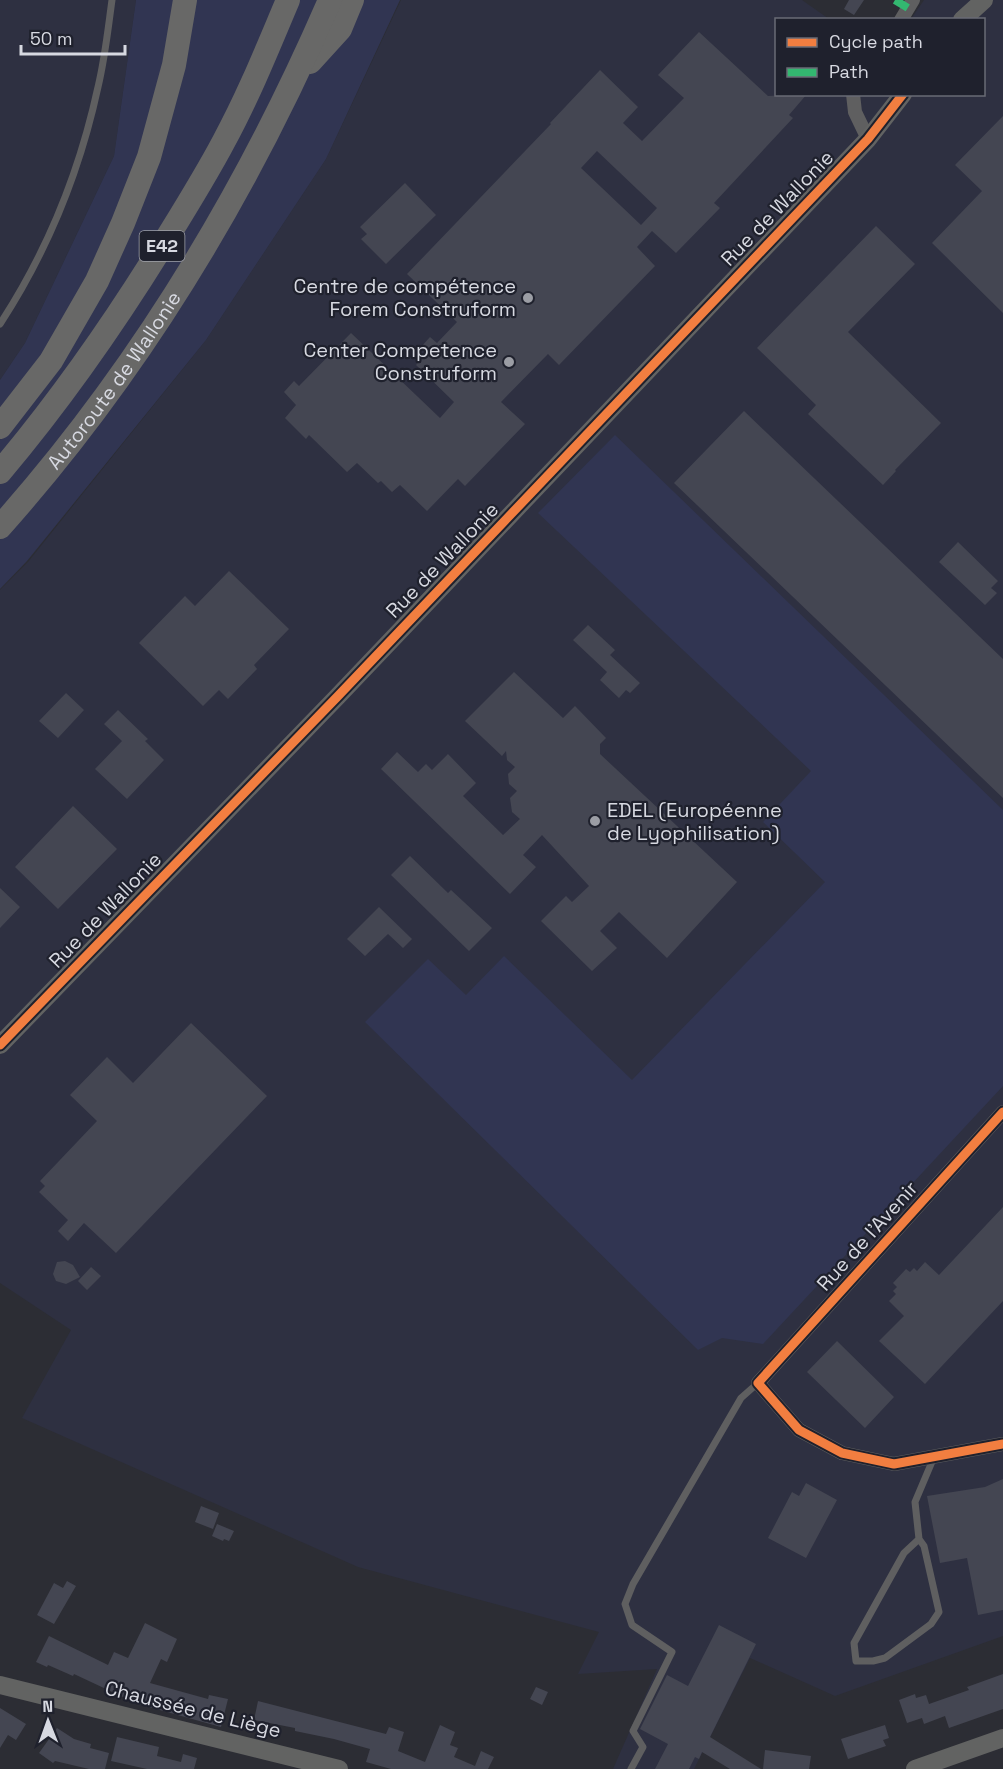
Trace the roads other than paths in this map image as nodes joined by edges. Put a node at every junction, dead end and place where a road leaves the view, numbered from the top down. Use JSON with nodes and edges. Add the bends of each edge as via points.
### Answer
{"nodes":[{"id":1,"x":112,"y":0,"type":"edge"},
{"id":2,"x":185,"y":0,"type":"edge"},
{"id":3,"x":288,"y":0,"type":"edge"},
{"id":4,"x":330,"y":0,"type":"edge"},
{"id":5,"x":352,"y":0,"type":"edge"},
{"id":6,"x":913,"y":0,"type":"edge"},
{"id":7,"x":984,"y":0,"type":"edge"},
{"id":8,"x":966,"y":12,"type":"edge"},
{"id":9,"x":902,"y":18,"type":"edge"},
{"id":10,"x":294,"y":79,"type":"junction"},
{"id":11,"x":853,"y":96,"type":"edge"},
{"id":12,"x":901,"y":96,"type":"edge"},
{"id":13,"x":868,"y":139,"type":"junction"},
{"id":14,"x":0,"y":324,"type":"edge"},
{"id":15,"x":0,"y":427,"type":"edge"},
{"id":16,"x":0,"y":472,"type":"edge"},
{"id":17,"x":0,"y":527,"type":"edge"},
{"id":18,"x":0,"y":1044,"type":"edge"},
{"id":19,"x":1003,"y":1113,"type":"edge"},
{"id":20,"x":758,"y":1383,"type":"junction"},
{"id":21,"x":1003,"y":1444,"type":"edge"},
{"id":22,"x":934,"y":1456,"type":"junction"},
{"id":23,"x":919,"y":1539,"type":"junction"},
{"id":24,"x":0,"y":1685,"type":"edge"},
{"id":25,"x":1003,"y":1738,"type":"edge"},
{"id":26,"x":339,"y":1769,"type":"edge"},
{"id":27,"x":632,"y":1769,"type":"edge"},
{"id":28,"x":915,"y":1769,"type":"edge"}],
"edges":[{"from":1,"to":14,"type":"lane","via":[[99,86],[76,164],[48,239]]},
{"from":2,"to":15,"type":"highway","via":[[174,64],[152,147],[123,223],[97,281],[51,361]]},
{"from":3,"to":16,"type":"highway","name":"Autoroute de Wallonie","number":"E42","via":[[224,141],[133,293],[90,358]]},
{"from":4,"to":10,"type":"highway","name":"Autoroute de Wallonie","number":"E42"},
{"from":5,"to":10,"type":"highway","via":[[340,29]]},
{"from":6,"to":9,"type":"street"},
{"from":7,"to":8,"type":"street"},
{"from":10,"to":17,"type":"highway","name":"Autoroute de Wallonie","number":"E42","via":[[213,234],[164,313],[114,387]]},
{"from":11,"to":13,"type":"street","via":[[855,112]]},
{"from":12,"to":13,"type":"street","name":"Rue de Wallonie"},
{"from":13,"to":18,"type":"street","name":"Rue de Wallonie","via":[[338,696]]},
{"from":19,"to":20,"type":"street","name":"Rue de l'Avenir"},
{"from":20,"to":22,"type":"street","via":[[799,1430],[843,1453],[894,1464]]},
{"from":20,"to":27,"type":"lane","via":[[741,1398],[625,1604],[632,1625],[672,1652],[633,1731],[643,1747]]},
{"from":21,"to":22,"type":"street"},
{"from":22,"to":23,"type":"lane","via":[[915,1502]]},
{"from":23,"to":23,"type":"lane","via":[[904,1553],[855,1643],[856,1661],[885,1658],[931,1624],[939,1612]]},
{"from":24,"to":26,"type":"street","name":"Chaussée de Liège"},
{"from":25,"to":28,"type":"street"}]}
